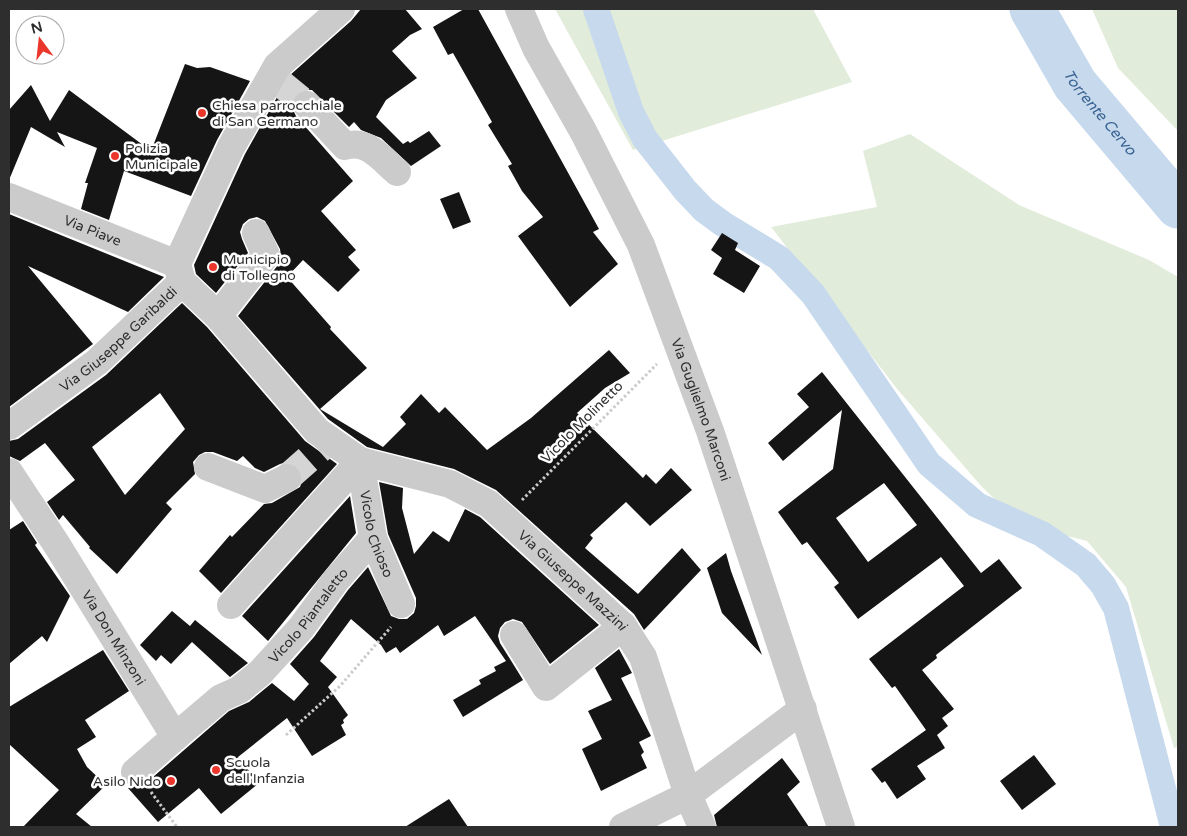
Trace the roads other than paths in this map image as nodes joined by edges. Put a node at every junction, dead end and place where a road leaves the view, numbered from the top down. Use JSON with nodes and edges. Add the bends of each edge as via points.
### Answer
{"nodes":[{"id":1,"x":340,"y":9,"type":"edge"},
{"id":2,"x":519,"y":9,"type":"edge"},
{"id":3,"x":307,"y":105,"type":"tunnel mouth"},
{"id":4,"x":397,"y":172,"type":"dead end"},
{"id":5,"x":9,"y":197,"type":"edge"},
{"id":6,"x":256,"y":233,"type":"dead end"},
{"id":7,"x":180,"y":273,"type":"junction"},
{"id":8,"x":218,"y":316,"type":"junction"},
{"id":9,"x":9,"y":426,"type":"edge"},
{"id":10,"x":360,"y":461,"type":"junction"},
{"id":11,"x":208,"y":467,"type":"dead end"},
{"id":12,"x":9,"y":472,"type":"edge"},
{"id":13,"x":288,"y":478,"type":"tunnel mouth"},
{"id":14,"x":373,"y":538,"type":"junction"},
{"id":15,"x":401,"y":604,"type":"road end"},
{"id":16,"x":231,"y":605,"type":"dead end"},
{"id":17,"x":623,"y":626,"type":"junction"},
{"id":18,"x":514,"y":635,"type":"dead end"},
{"id":19,"x":803,"y":709,"type":"junction"},
{"id":20,"x":174,"y":737,"type":"junction"},
{"id":21,"x":135,"y":772,"type":"road end"},
{"id":22,"x":688,"y":796,"type":"junction"},
{"id":23,"x":622,"y":827,"type":"edge"},
{"id":24,"x":702,"y":827,"type":"edge"},
{"id":25,"x":841,"y":827,"type":"edge"}],
"edges":[{"from":1,"to":7,"type":"street","name":"Via Giuseppe Garibaldi","via":[[277,66],[276,78],[231,148]]},
{"from":2,"to":19,"type":"street","name":"Via Guglielmo Marconi","via":[[536,48],[641,245],[710,431]]},
{"from":3,"to":4,"type":"street","via":[[345,146],[354,143],[367,146]]},
{"from":5,"to":7,"type":"street","name":"Via Piave"},
{"from":6,"to":8,"type":"street","via":[[266,255]]},
{"from":7,"to":8,"type":"street","name":"Via Giuseppe Mazzini"},
{"from":7,"to":9,"type":"street","name":"Via Giuseppe Garibaldi","via":[[97,362]]},
{"from":8,"to":10,"type":"street","name":"Via Giuseppe Mazzini","via":[[325,443]]},
{"from":10,"to":14,"type":"street","name":"Vicolo Chioso"},
{"from":10,"to":16,"type":"street"},
{"from":10,"to":17,"type":"street","name":"Via Giuseppe Mazzini","via":[[450,484],[489,504]]},
{"from":11,"to":13,"type":"street","via":[[265,489]]},
{"from":12,"to":20,"type":"street","name":"Via Don Minzoni"},
{"from":14,"to":15,"type":"street","name":"Vicolo Chioso"},
{"from":14,"to":20,"type":"street","name":"Vicolo Piantaletto","via":[[336,580],[302,628],[260,673],[239,690],[221,698]]},
{"from":17,"to":18,"type":"street","via":[[546,687]]},
{"from":17,"to":22,"type":"street","name":"Via Giuseppe Mazzini","via":[[643,657]]},
{"from":19,"to":22,"type":"street"},
{"from":19,"to":25,"type":"street","name":"Via Guglielmo Marconi"},
{"from":20,"to":21,"type":"street"},
{"from":22,"to":23,"type":"street"},
{"from":22,"to":24,"type":"street","name":"Via Giuseppe Mazzini"}]}
